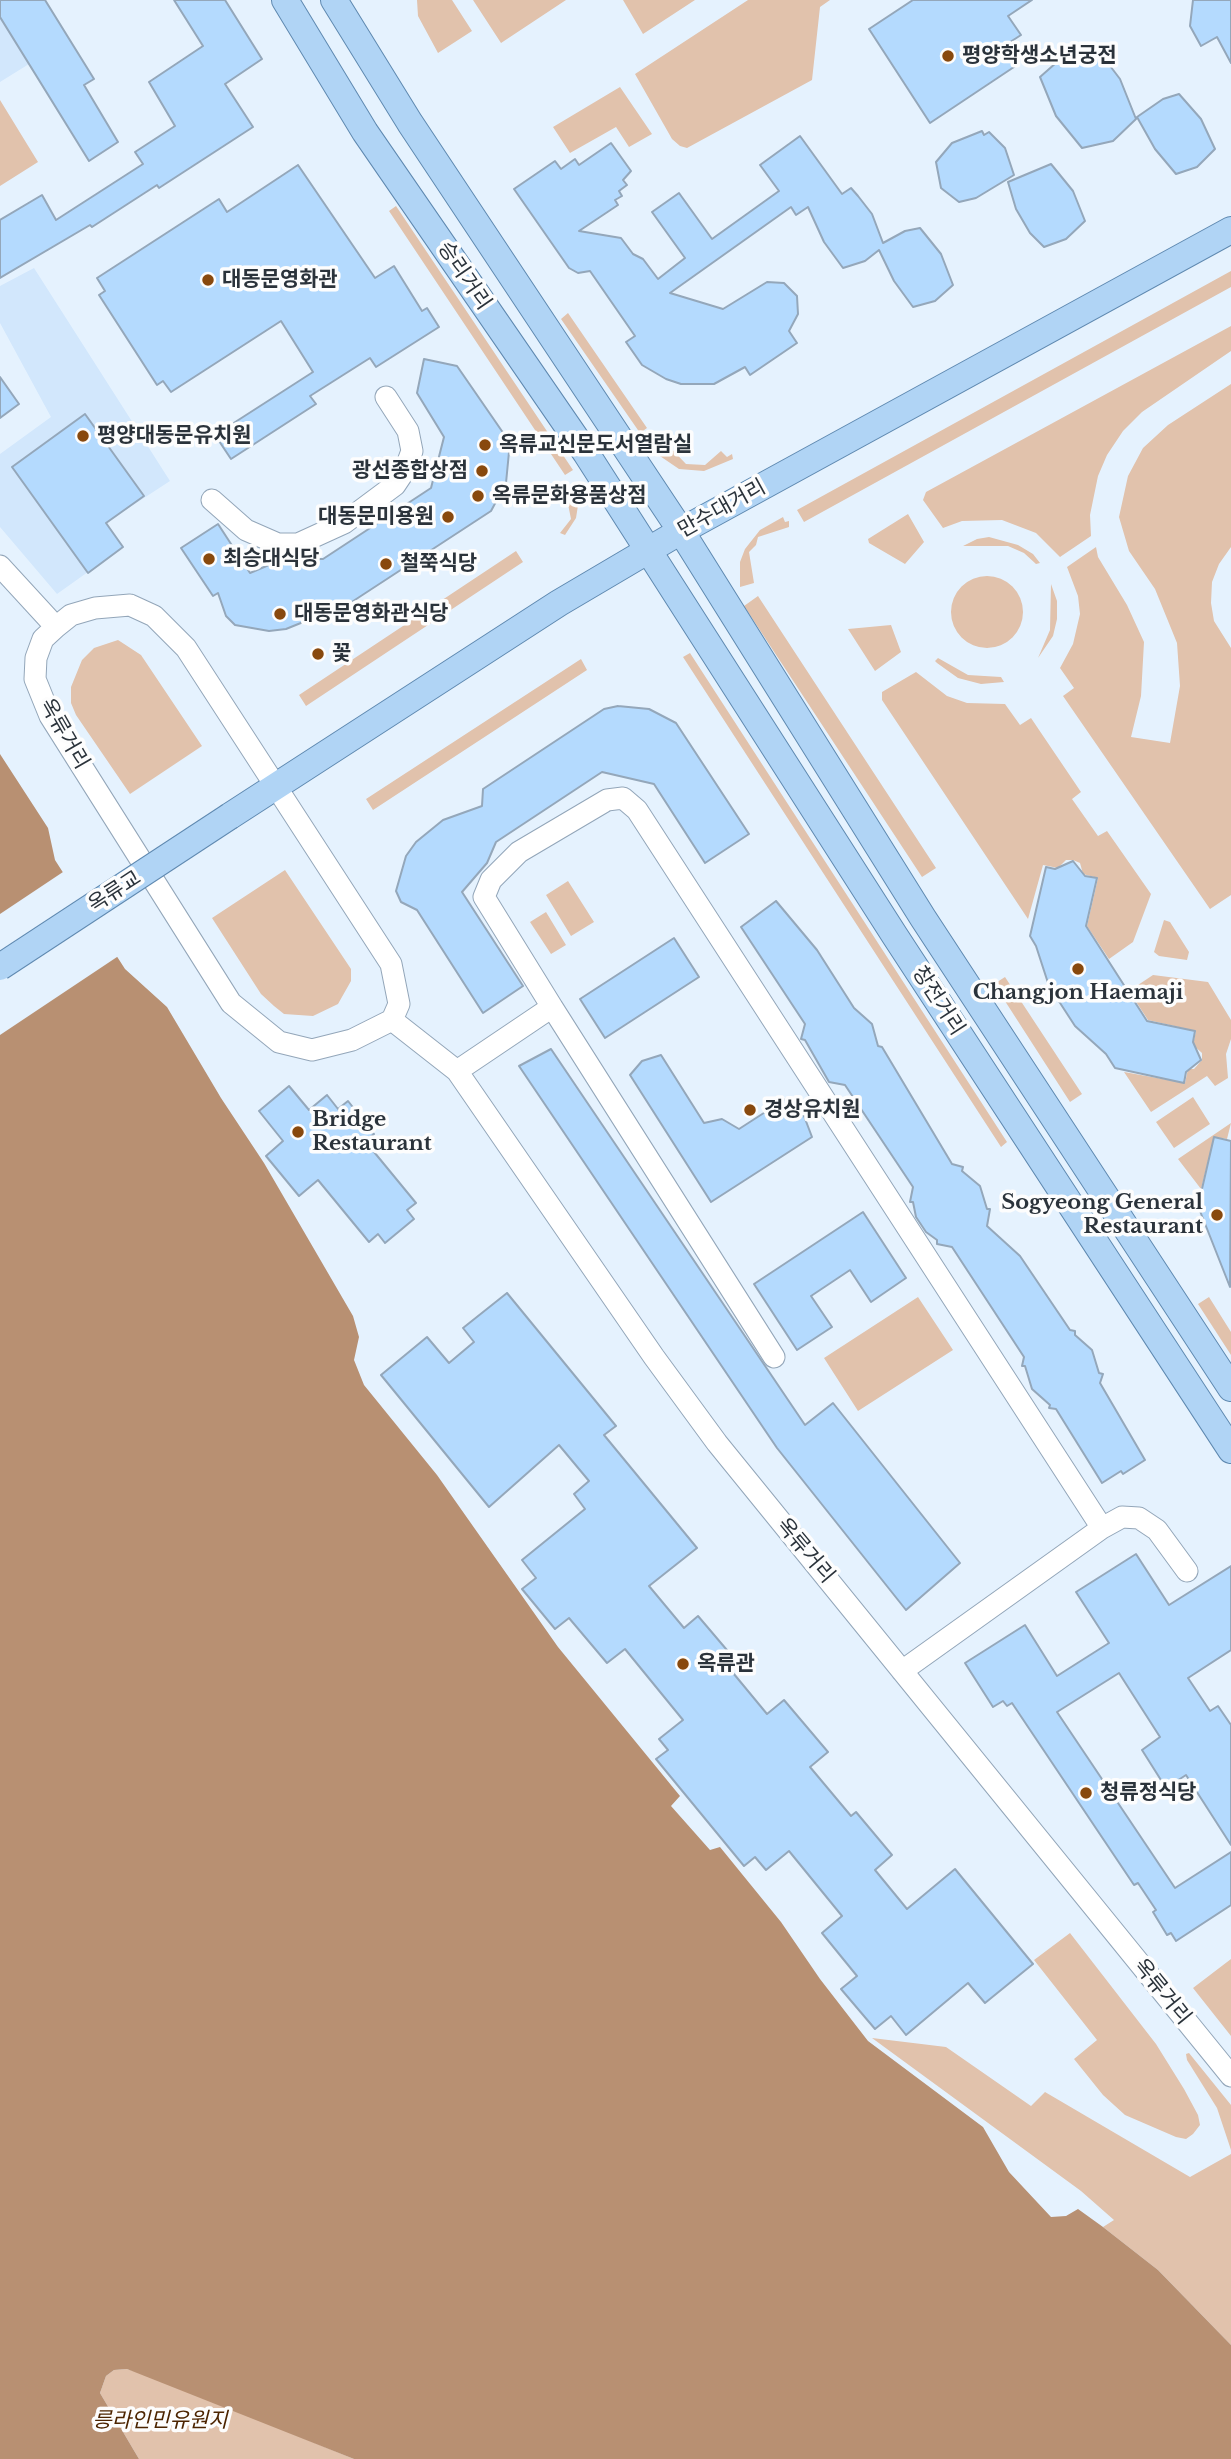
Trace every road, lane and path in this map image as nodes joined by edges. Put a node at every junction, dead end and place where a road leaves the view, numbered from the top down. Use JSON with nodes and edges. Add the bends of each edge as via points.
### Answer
{"nodes":[{"id":1,"x":285,"y":0,"type":"edge"},
{"id":2,"x":334,"y":0,"type":"edge"},
{"id":3,"x":1231,"y":230,"type":"edge"},
{"id":4,"x":386,"y":397,"type":"dead end"},
{"id":5,"x":212,"y":500,"type":"dead end"},
{"id":6,"x":681,"y":531,"type":"junction"},
{"id":7,"x":647,"y":551,"type":"junction"},
{"id":8,"x":0,"y":566,"type":"edge"},
{"id":9,"x":56,"y":627,"type":"junction"},
{"id":10,"x":276,"y":787,"type":"junction"},
{"id":11,"x":230,"y":816,"type":"joint"},
{"id":12,"x":0,"y":967,"type":"edge"},
{"id":13,"x":552,"y":1007,"type":"junction"},
{"id":14,"x":392,"y":1020,"type":"junction"},
{"id":15,"x":457,"y":1071,"type":"junction"},
{"id":16,"x":774,"y":1357,"type":"dead end"},
{"id":17,"x":1231,"y":1388,"type":"edge"},
{"id":18,"x":1231,"y":1450,"type":"edge"},
{"id":19,"x":1102,"y":1528,"type":"junction"},
{"id":20,"x":1187,"y":1571,"type":"dead end"},
{"id":21,"x":902,"y":1671,"type":"junction"},
{"id":22,"x":1231,"y":2076,"type":"edge"}],
"edges":[{"from":1,"to":7,"type":"main road","name":"승리거리","via":[[365,132],[586,453]]},
{"from":2,"to":6,"type":"main road","name":"승리거리","via":[[410,123]]},
{"from":3,"to":6,"type":"main road","name":"만수대거리"},
{"from":4,"to":5,"type":"street","via":[[408,431],[412,451],[395,485],[344,523],[298,544],[278,544],[246,530]]},
{"from":6,"to":7,"type":"main road","name":"만수대거리"},
{"from":6,"to":17,"type":"main road","name":"창전거리","via":[[923,918]]},
{"from":7,"to":10,"type":"main road","name":"만수대거리"},
{"from":7,"to":18,"type":"main road","name":"창전거리"},
{"from":8,"to":9,"type":"street"},
{"from":9,"to":10,"type":"street","name":"옥류거리","via":[[72,615],[95,608],[130,606],[155,616],[186,648]]},
{"from":9,"to":14,"type":"street","name":"옥류거리","via":[[43,639],[36,657],[35,679],[50,716],[231,1003],[279,1042],[312,1050],[352,1040]]},
{"from":10,"to":11,"type":"main road","name":"만수대거리"},
{"from":10,"to":14,"type":"street","name":"옥류거리","via":[[391,964],[399,1004]]},
{"from":11,"to":12,"type":"main road","name":"옥류교","bridge":true},
{"from":13,"to":15,"type":"street"},
{"from":13,"to":16,"type":"street"},
{"from":13,"to":19,"type":"street","via":[[484,897],[491,880],[519,852],[607,800],[623,798],[637,810]]},
{"from":14,"to":15,"type":"street","name":"옥류거리"},
{"from":15,"to":21,"type":"street","name":"옥류거리","via":[[717,1443]]},
{"from":19,"to":20,"type":"street","via":[[1122,1517],[1139,1518],[1157,1530]]},
{"from":19,"to":21,"type":"street"},
{"from":21,"to":22,"type":"street","name":"옥류거리"}]}
